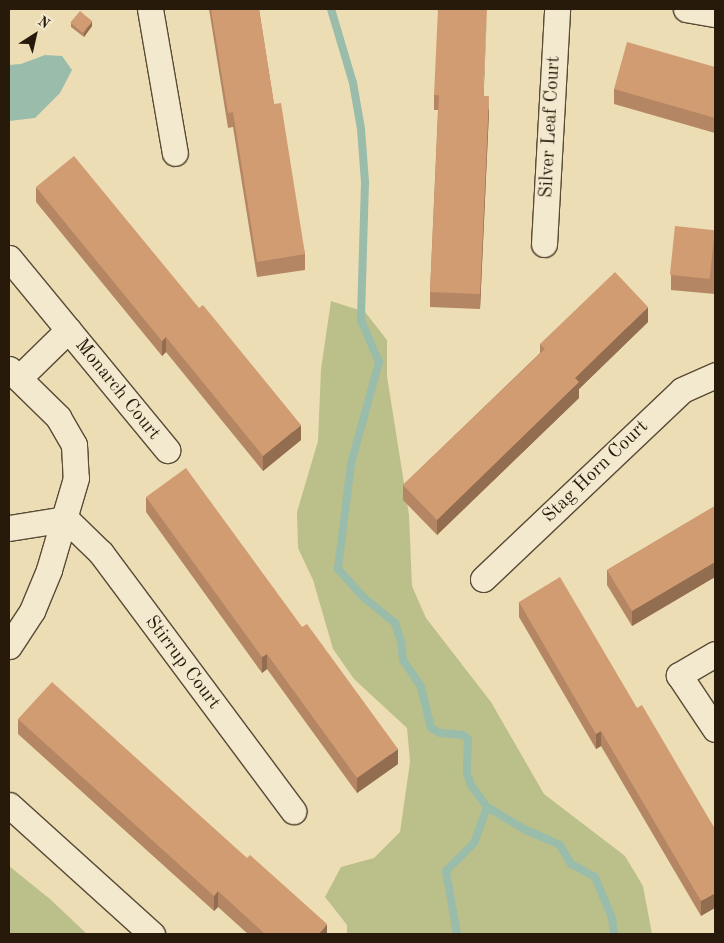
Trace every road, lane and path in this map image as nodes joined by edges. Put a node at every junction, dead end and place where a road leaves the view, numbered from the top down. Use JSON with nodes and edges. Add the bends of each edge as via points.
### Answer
{"nodes":[{"id":1,"x":150,"y":9,"type":"edge"},
{"id":2,"x":557,"y":9,"type":"edge"},
{"id":3,"x":686,"y":9,"type":"edge"},
{"id":4,"x":715,"y":14,"type":"edge"},
{"id":5,"x":174,"y":153,"type":"dead end"},
{"id":6,"x":544,"y":244,"type":"dead end"},
{"id":7,"x":9,"y":258,"type":"edge"},
{"id":8,"x":68,"y":330,"type":"junction"},
{"id":9,"x":14,"y":373,"type":"edge"},
{"id":10,"x":715,"y":375,"type":"edge"},
{"id":11,"x":167,"y":450,"type":"dead end"},
{"id":12,"x":66,"y":519,"type":"junction"},
{"id":13,"x":9,"y":528,"type":"edge"},
{"id":14,"x":483,"y":579,"type":"dead end"},
{"id":15,"x":9,"y":646,"type":"edge"},
{"id":16,"x":715,"y":654,"type":"edge"},
{"id":17,"x":715,"y":728,"type":"edge"},
{"id":18,"x":9,"y":806,"type":"edge"},
{"id":19,"x":293,"y":811,"type":"dead end"},
{"id":20,"x":152,"y":934,"type":"edge"}],
"edges":[{"from":1,"to":5,"type":"street"},
{"from":2,"to":6,"type":"street","name":"Silver Leaf Court"},
{"from":3,"to":4,"type":"street"},
{"from":7,"to":8,"type":"street","name":"Monarch Court"},
{"from":8,"to":9,"type":"street","name":"Monarch Court"},
{"from":8,"to":11,"type":"street","name":"Monarch Court"},
{"from":9,"to":12,"type":"street","via":[[58,417],[74,446],[76,478]]},
{"from":10,"to":14,"type":"street","name":"Stag Horn Court","via":[[682,390]]},
{"from":12,"to":13,"type":"street"},
{"from":12,"to":15,"type":"street","via":[[32,611]]},
{"from":12,"to":19,"type":"street","name":"Stirrup Court","via":[[101,553]]},
{"from":16,"to":17,"type":"street","via":[[679,675]]},
{"from":18,"to":20,"type":"street"}]}
